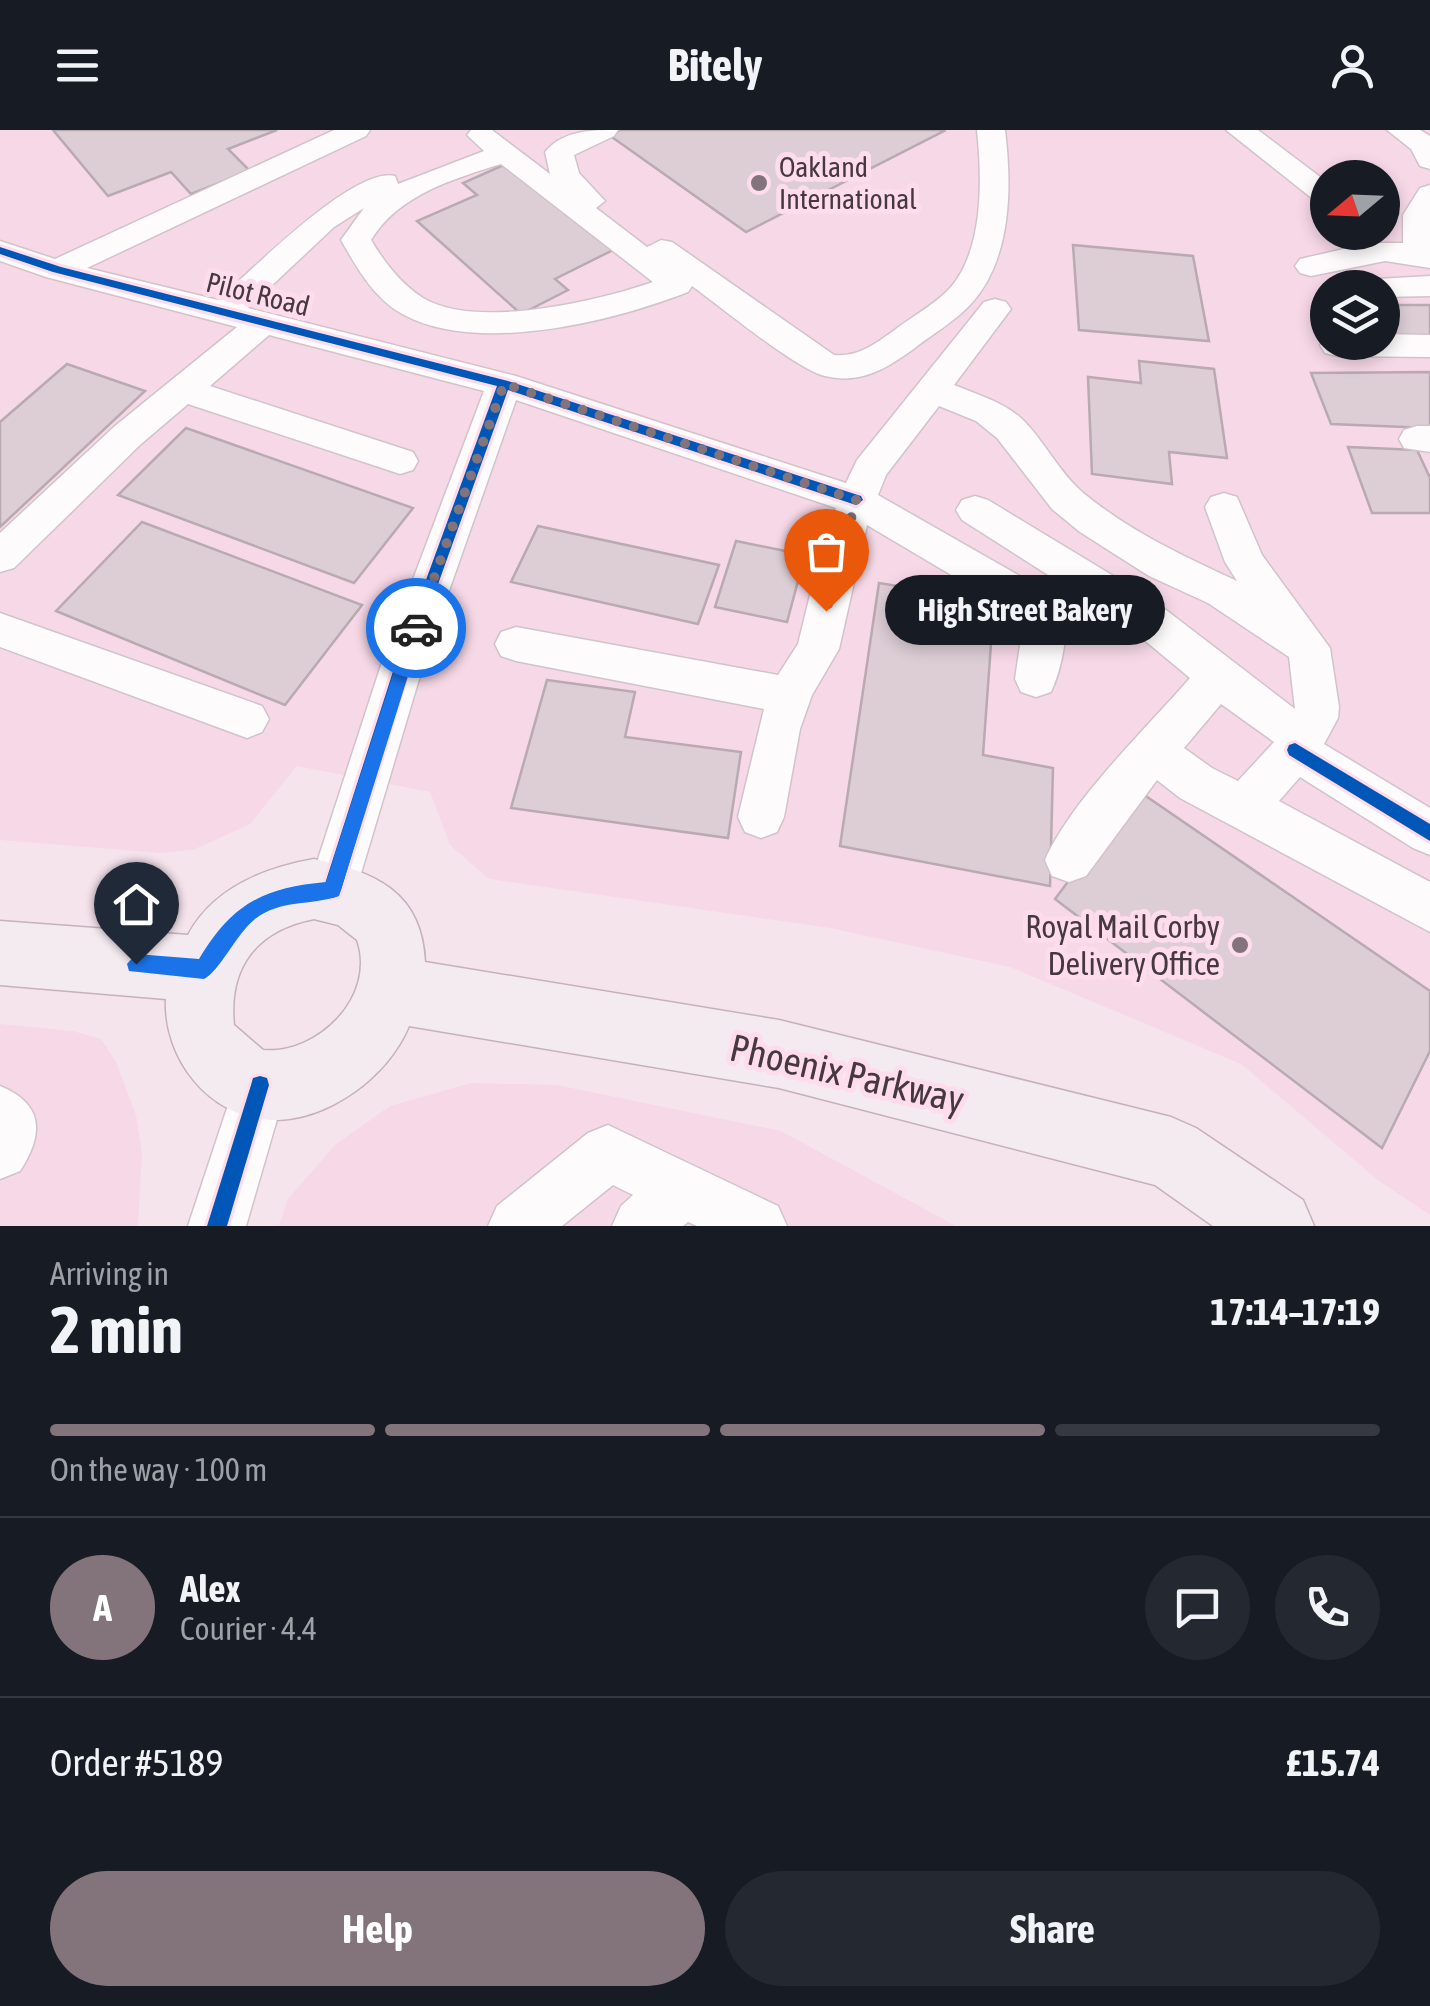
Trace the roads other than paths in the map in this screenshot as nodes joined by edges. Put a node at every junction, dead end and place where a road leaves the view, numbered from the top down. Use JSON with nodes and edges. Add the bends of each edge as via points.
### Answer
{"nodes":[{"id":1,"x":356,"y":130,"type":"edge"},
{"id":2,"x":604,"y":130,"type":"edge"},
{"id":3,"x":991,"y":130,"type":"edge"},
{"id":4,"x":1240,"y":130,"type":"edge"},
{"id":5,"x":1401,"y":130,"type":"edge"},
{"id":6,"x":493,"y":140,"type":"edge"},
{"id":7,"x":1430,"y":160,"type":"edge"},
{"id":8,"x":1310,"y":183,"type":"edge"},
{"id":9,"x":1430,"y":194,"type":"edge"},
{"id":10,"x":0,"y":250,"type":"edge"},
{"id":11,"x":1345,"y":250,"type":"edge"},
{"id":12,"x":1398,"y":250,"type":"edge"},
{"id":13,"x":1424,"y":256,"type":"edge"},
{"id":14,"x":1310,"y":266,"type":"dead end"},
{"id":15,"x":57,"y":270,"type":"junction"},
{"id":16,"x":1430,"y":286,"type":"edge"},
{"id":17,"x":1400,"y":287,"type":"edge"},
{"id":18,"x":995,"y":309,"type":"dead end"},
{"id":19,"x":226,"y":311,"type":"junction"},
{"id":20,"x":265,"y":321,"type":"junction"},
{"id":21,"x":1400,"y":346,"type":"edge"},
{"id":22,"x":1430,"y":346,"type":"edge"},
{"id":23,"x":504,"y":384,"type":"junction"},
{"id":24,"x":186,"y":390,"type":"junction"},
{"id":25,"x":932,"y":390,"type":"junction"},
{"id":26,"x":400,"y":461,"type":"dead end"},
{"id":27,"x":857,"y":501,"type":"junction"},
{"id":28,"x":1224,"y":507,"type":"dead end"},
{"id":29,"x":975,"y":510,"type":"dead end"},
{"id":30,"x":0,"y":557,"type":"edge"},
{"id":31,"x":0,"y":630,"type":"edge"},
{"id":32,"x":516,"y":644,"type":"dead end"},
{"id":33,"x":1309,"y":648,"type":"junction"},
{"id":34,"x":1218,"y":676,"type":"junction"},
{"id":35,"x":1036,"y":679,"type":"dead end"},
{"id":36,"x":790,"y":696,"type":"junction"},
{"id":37,"x":248,"y":720,"type":"dead end"},
{"id":38,"x":1305,"y":735,"type":"junction"},
{"id":39,"x":1154,"y":752,"type":"junction"},
{"id":40,"x":1254,"y":795,"type":"junction"},
{"id":41,"x":761,"y":817,"type":"dead end"},
{"id":42,"x":1430,"y":833,"type":"edge"},
{"id":43,"x":1069,"y":860,"type":"dead end"},
{"id":44,"x":332,"y":890,"type":"junction"},
{"id":45,"x":1430,"y":908,"type":"edge"},
{"id":46,"x":0,"y":954,"type":"edge"},
{"id":47,"x":204,"y":969,"type":"junction"},
{"id":48,"x":392,"y":990,"type":"junction"},
{"id":49,"x":260,"y":1085,"type":"junction"},
{"id":50,"x":0,"y":1113,"type":"edge"},
{"id":51,"x":0,"y":1152,"type":"edge"},
{"id":52,"x":682,"y":1189,"type":"junction"},
{"id":53,"x":217,"y":1226,"type":"edge"},
{"id":54,"x":517,"y":1226,"type":"edge"},
{"id":55,"x":641,"y":1226,"type":"edge"},
{"id":56,"x":758,"y":1226,"type":"edge"},
{"id":57,"x":1276,"y":1226,"type":"edge"}],
"edges":[{"from":1,"to":15,"type":"street"},
{"from":2,"to":3,"type":"street","via":[[558,157],[565,176],[591,202],[825,365],[849,370],[868,366],[959,298],[976,274],[987,241]]},
{"from":4,"to":8,"type":"street"},
{"from":5,"to":7,"type":"street","via":[[1423,144]]},
{"from":6,"to":6,"type":"street","via":[[536,177],[677,285],[566,314],[462,324],[421,311],[371,270],[356,240],[364,222]]},
{"from":6,"to":19,"type":"street","via":[[420,160],[323,221]]},
{"from":9,"to":13,"type":"street","via":[[1418,215]]},
{"from":10,"to":15,"type":"street","name":"Pilot Road"},
{"from":11,"to":14,"type":"street"},
{"from":12,"to":13,"type":"street"},
{"from":15,"to":19,"type":"street","name":"Pilot Road"},
{"from":16,"to":17,"type":"street"},
{"from":18,"to":25,"type":"street"},
{"from":19,"to":20,"type":"street","name":"Pilot Road"},
{"from":20,"to":23,"type":"street","name":"Pilot Road"},
{"from":20,"to":24,"type":"street"},
{"from":21,"to":22,"type":"street"},
{"from":23,"to":27,"type":"street","name":"Pilot Road"},
{"from":23,"to":44,"type":"street","via":[[404,658]]},
{"from":24,"to":26,"type":"street"},
{"from":24,"to":30,"type":"street","via":[[128,435]]},
{"from":25,"to":27,"type":"street"},
{"from":25,"to":33,"type":"street","via":[[1010,428],[1065,499],[1094,522]]},
{"from":27,"to":35,"type":"street","name":"Pilot Road","via":[[1046,611]]},
{"from":27,"to":36,"type":"street","via":[[818,649]]},
{"from":28,"to":33,"type":"street","via":[[1245,562]]},
{"from":29,"to":34,"type":"street","via":[[1138,612]]},
{"from":31,"to":37,"type":"street"},
{"from":32,"to":36,"type":"street"},
{"from":33,"to":38,"type":"street"},
{"from":34,"to":38,"type":"street"},
{"from":34,"to":39,"type":"street"},
{"from":36,"to":41,"type":"street"},
{"from":38,"to":40,"type":"street"},
{"from":38,"to":42,"type":"street"},
{"from":39,"to":40,"type":"street","via":[[1196,783]]},
{"from":39,"to":43,"type":"street"},
{"from":40,"to":45,"type":"street"},
{"from":44,"to":47,"type":"main road","via":[[281,895],[250,912],[223,937]]},
{"from":44,"to":48,"type":"main road","via":[[360,900],[382,920],[394,948]]},
{"from":46,"to":47,"type":"main road"},
{"from":47,"to":49,"type":"main road","via":[[196,1020],[207,1051],[229,1073]]},
{"from":48,"to":49,"type":"main road","via":[[378,1024],[352,1054],[320,1075]]},
{"from":48,"to":57,"type":"main road","name":"Phoenix Parkway","via":[[779,1054],[1172,1153]]},
{"from":49,"to":53,"type":"street"},
{"from":50,"to":51,"type":"street","via":[[10,1126]]},
{"from":52,"to":54,"type":"street","via":[[608,1153]]},
{"from":52,"to":55,"type":"street"},
{"from":52,"to":56,"type":"street"}]}
